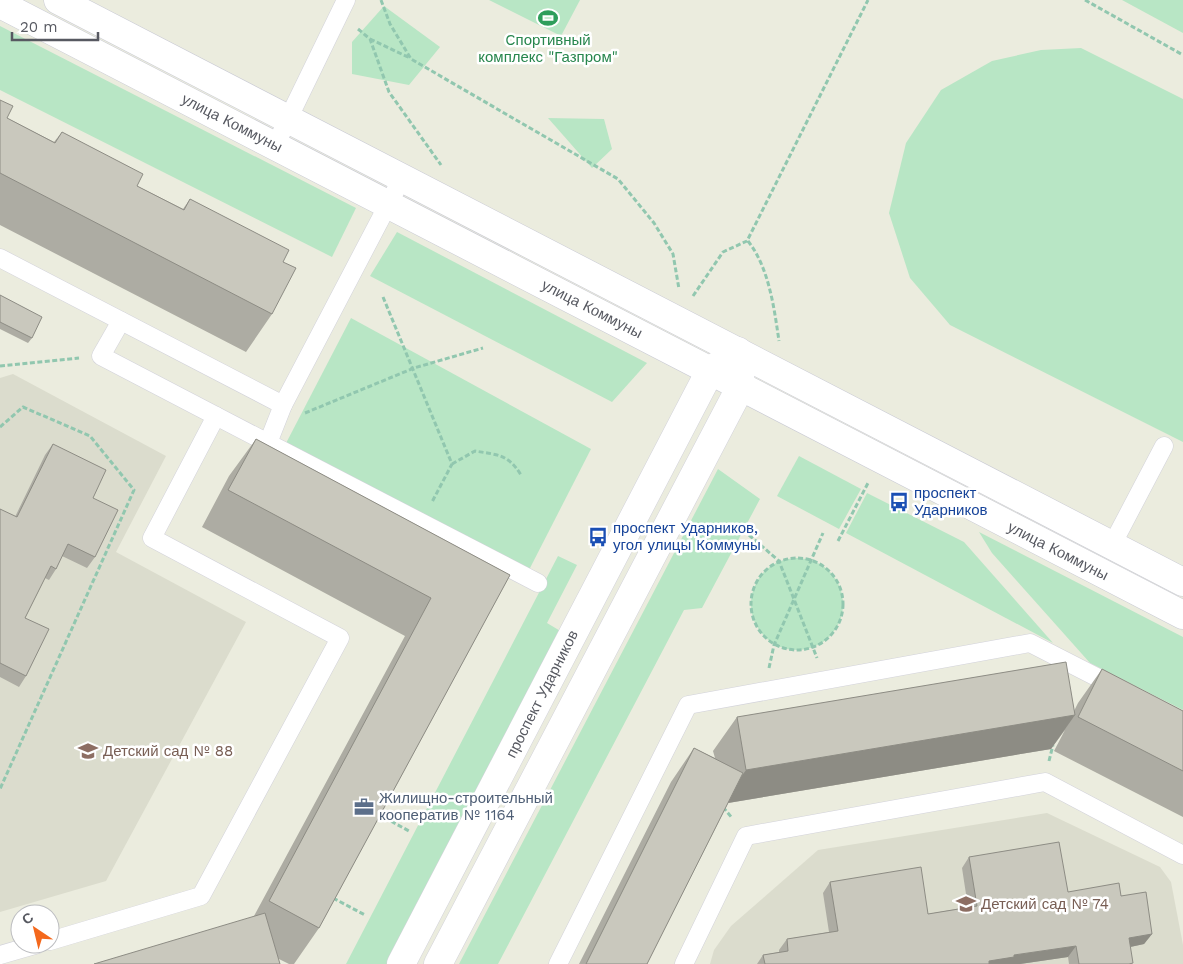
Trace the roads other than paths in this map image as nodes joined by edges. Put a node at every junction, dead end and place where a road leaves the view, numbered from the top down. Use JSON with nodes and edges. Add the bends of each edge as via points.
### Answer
{"nodes":[{"id":1,"x":58,"y":0,"type":"edge"},
{"id":2,"x":0,"y":4,"type":"edge"},
{"id":3,"x":343,"y":6,"type":"edge"},
{"id":4,"x":288,"y":119,"type":"junction"},
{"id":5,"x":275,"y":146,"type":"junction"},
{"id":6,"x":402,"y":178,"type":"junction"},
{"id":7,"x":388,"y":204,"type":"junction"},
{"id":8,"x":0,"y":258,"type":"edge"},
{"id":9,"x":121,"y":321,"type":"junction"},
{"id":10,"x":738,"y":351,"type":"junction"},
{"id":11,"x":710,"y":370,"type":"junction"},
{"id":12,"x":740,"y":386,"type":"junction"},
{"id":13,"x":283,"y":405,"type":"junction"},
{"id":14,"x":216,"y":416,"type":"junction"},
{"id":15,"x":268,"y":443,"type":"junction"},
{"id":16,"x":1164,"y":446,"type":"dead end"},
{"id":17,"x":1112,"y":545,"type":"junction"},
{"id":18,"x":1183,"y":582,"type":"edge"},
{"id":19,"x":538,"y":583,"type":"dead end"},
{"id":20,"x":1183,"y":616,"type":"edge"},
{"id":21,"x":1130,"y":694,"type":"edge"},
{"id":22,"x":1183,"y":855,"type":"edge"},
{"id":23,"x":60,"y":937,"type":"edge"},
{"id":24,"x":401,"y":964,"type":"edge"},
{"id":25,"x":438,"y":964,"type":"edge"},
{"id":26,"x":558,"y":964,"type":"edge"},
{"id":27,"x":684,"y":964,"type":"edge"}],
"edges":[{"from":1,"to":4,"type":"main road","name":"улица Коммуны"},
{"from":2,"to":5,"type":"main road","name":"улица Коммуны"},
{"from":3,"to":4,"type":"lane"},
{"from":4,"to":5,"type":"lane"},
{"from":4,"to":6,"type":"main road","name":"улица Коммуны"},
{"from":5,"to":7,"type":"main road","name":"улица Коммуны"},
{"from":6,"to":7,"type":"lane"},
{"from":6,"to":10,"type":"main road","name":"улица Коммуны"},
{"from":7,"to":11,"type":"main road","name":"улица Коммуны"},
{"from":7,"to":13,"type":"lane"},
{"from":8,"to":9,"type":"lane"},
{"from":9,"to":13,"type":"lane"},
{"from":9,"to":14,"type":"lane","via":[[101,356]]},
{"from":10,"to":11,"type":"main road","name":"проспект Ударников"},
{"from":10,"to":12,"type":"main road"},
{"from":10,"to":17,"type":"main road","name":"улица Коммуны"},
{"from":11,"to":12,"type":"main road","name":"улица Коммуны"},
{"from":11,"to":24,"type":"main road","name":"проспект Ударников"},
{"from":12,"to":20,"type":"main road","name":"улица Коммуны"},
{"from":12,"to":25,"type":"main road"},
{"from":13,"to":15,"type":"lane"},
{"from":14,"to":15,"type":"lane"},
{"from":14,"to":23,"type":"lane","via":[[152,538],[340,638],[202,896]]},
{"from":15,"to":19,"type":"lane"},
{"from":16,"to":17,"type":"lane"},
{"from":17,"to":18,"type":"main road","name":"улица Коммуны"},
{"from":21,"to":26,"type":"lane","via":[[1030,643],[688,704]]},
{"from":22,"to":27,"type":"lane","via":[[1046,782],[746,836]]}]}
